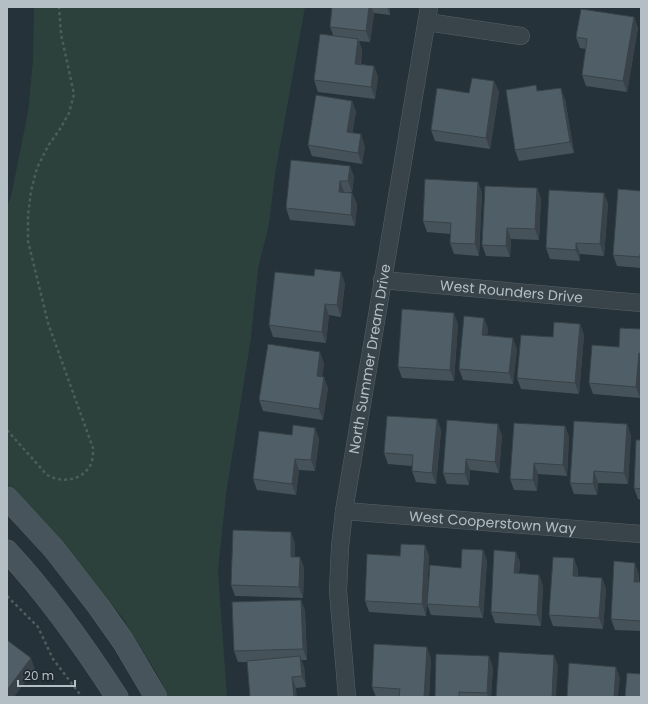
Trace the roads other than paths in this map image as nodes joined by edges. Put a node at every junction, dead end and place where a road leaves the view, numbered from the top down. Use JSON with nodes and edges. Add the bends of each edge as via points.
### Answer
{"nodes":[{"id":1,"x":428,"y":15,"type":"edge"},
{"id":2,"x":522,"y":36,"type":"dead end"},
{"id":3,"x":382,"y":280,"type":"junction"},
{"id":4,"x":641,"y":302,"type":"edge"},
{"id":5,"x":7,"y":498,"type":"edge"},
{"id":6,"x":344,"y":511,"type":"junction"},
{"id":7,"x":641,"y":534,"type":"edge"},
{"id":8,"x":7,"y":551,"type":"edge"},
{"id":9,"x":117,"y":697,"type":"edge"},
{"id":10,"x":156,"y":697,"type":"edge"},
{"id":11,"x":347,"y":697,"type":"edge"}],
"edges":[{"from":1,"to":2,"type":"street","name":"North Summer Dream Drive"},
{"from":1,"to":3,"type":"street","name":"North Summer Dream Drive"},
{"from":3,"to":4,"type":"street","name":"West Rounders Drive"},
{"from":3,"to":6,"type":"street","name":"North Summer Dream Drive"},
{"from":5,"to":10,"type":"street","via":[[54,549],[99,607],[123,641]]},
{"from":6,"to":7,"type":"street","name":"West Cooperstown Way"},
{"from":6,"to":11,"type":"street","name":"North Summer Dream Drive","via":[[338,591]]},
{"from":8,"to":9,"type":"street","via":[[71,628]]}]}
